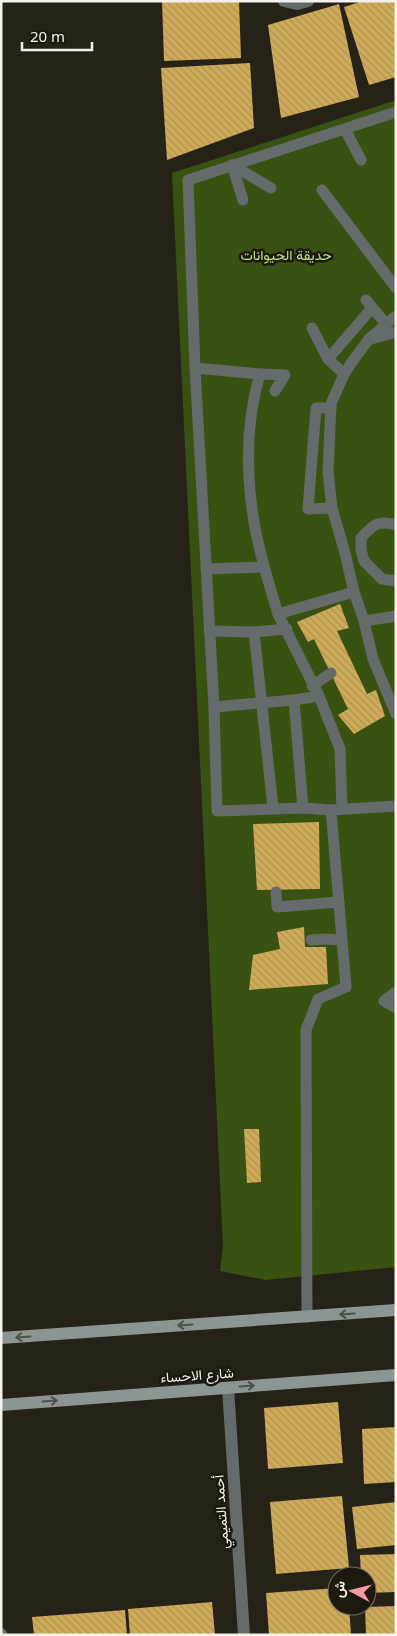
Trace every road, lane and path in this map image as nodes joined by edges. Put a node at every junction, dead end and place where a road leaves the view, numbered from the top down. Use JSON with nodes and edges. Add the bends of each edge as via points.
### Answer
{"nodes":[{"id":1,"x":284,"y":1,"type":"edge"},
{"id":2,"x":308,"y":1,"type":"edge"},
{"id":3,"x":396,"y":112,"type":"edge"},
{"id":4,"x":345,"y":129,"type":"junction"},
{"id":5,"x":361,"y":160,"type":"dead end"},
{"id":6,"x":232,"y":166,"type":"junction"},
{"id":7,"x":271,"y":188,"type":"dead end"},
{"id":8,"x":322,"y":190,"type":"dead end"},
{"id":9,"x":243,"y":200,"type":"dead end"},
{"id":10,"x":396,"y":288,"type":"edge"},
{"id":11,"x":396,"y":316,"type":"edge"},
{"id":12,"x":386,"y":324,"type":"junction"},
{"id":13,"x":312,"y":328,"type":"dead end"},
{"id":14,"x":396,"y":332,"type":"edge"},
{"id":15,"x":369,"y":339,"type":"junction"},
{"id":16,"x":328,"y":359,"type":"junction"},
{"id":17,"x":195,"y":368,"type":"junction"},
{"id":18,"x":260,"y":374,"type":"junction"},
{"id":19,"x":344,"y":374,"type":"junction"},
{"id":20,"x":275,"y":391,"type":"dead end"},
{"id":21,"x":331,"y":408,"type":"junction"},
{"id":22,"x":332,"y":508,"type":"junction"},
{"id":23,"x":396,"y":524,"type":"edge"},
{"id":24,"x":361,"y":550,"type":"junction"},
{"id":25,"x":345,"y":552,"type":"junction"},
{"id":26,"x":264,"y":567,"type":"junction"},
{"id":27,"x":206,"y":569,"type":"junction"},
{"id":28,"x":396,"y":581,"type":"edge"},
{"id":29,"x":354,"y":592,"type":"junction"},
{"id":30,"x":278,"y":614,"type":"junction"},
{"id":31,"x":396,"y":616,"type":"edge"},
{"id":32,"x":364,"y":621,"type":"junction"},
{"id":33,"x":287,"y":629,"type":"junction"},
{"id":34,"x":209,"y":631,"type":"junction"},
{"id":35,"x":254,"y":632,"type":"junction"},
{"id":36,"x":331,"y":673,"type":"dead end"},
{"id":37,"x":312,"y":686,"type":"junction"},
{"id":38,"x":392,"y":690,"type":"edge"},
{"id":39,"x":319,"y":696,"type":"junction"},
{"id":40,"x":294,"y":700,"type":"junction"},
{"id":41,"x":262,"y":703,"type":"junction"},
{"id":42,"x":214,"y":707,"type":"junction"},
{"id":43,"x":396,"y":714,"type":"edge"},
{"id":44,"x":396,"y":806,"type":"edge"},
{"id":45,"x":273,"y":808,"type":"junction"},
{"id":46,"x":303,"y":808,"type":"junction"},
{"id":47,"x":336,"y":809,"type":"junction"},
{"id":48,"x":276,"y":892,"type":"dead end"},
{"id":49,"x":339,"y":902,"type":"junction"},
{"id":50,"x":311,"y":940,"type":"dead end"},
{"id":51,"x":341,"y":940,"type":"junction"},
{"id":52,"x":396,"y":992,"type":"edge"},
{"id":53,"x":396,"y":1008,"type":"edge"},
{"id":54,"x":396,"y":1310,"type":"edge"},
{"id":55,"x":307,"y":1317,"type":"junction"},
{"id":56,"x":1,"y":1338,"type":"edge"},
{"id":57,"x":396,"y":1375,"type":"edge"},
{"id":58,"x":228,"y":1388,"type":"junction"},
{"id":59,"x":1,"y":1405,"type":"edge"},
{"id":60,"x":244,"y":1635,"type":"edge"}],
"edges":[{"from":1,"to":2,"type":"street","via":[[297,4]]},
{"from":3,"to":4,"type":"lane"},
{"from":4,"to":5,"type":"lane"},
{"from":4,"to":6,"type":"lane"},
{"from":6,"to":7,"type":"lane"},
{"from":6,"to":9,"type":"lane"},
{"from":6,"to":17,"type":"lane","via":[[188,180]]},
{"from":8,"to":10,"type":"lane"},
{"from":11,"to":12,"type":"lane"},
{"from":12,"to":15,"type":"lane"},
{"from":12,"to":16,"type":"lane","via":[[369,304]]},
{"from":13,"to":16,"type":"lane"},
{"from":14,"to":15,"type":"lane"},
{"from":15,"to":19,"type":"lane"},
{"from":16,"to":19,"type":"lane"},
{"from":17,"to":18,"type":"lane"},
{"from":17,"to":27,"type":"lane"},
{"from":18,"to":20,"type":"lane","via":[[286,374]]},
{"from":18,"to":26,"type":"lane","via":[[250,421],[249,475],[254,522]]},
{"from":19,"to":21,"type":"lane"},
{"from":21,"to":22,"type":"lane","via":[[328,472]]},
{"from":21,"to":22,"type":"lane","via":[[316,408],[308,509]]},
{"from":22,"to":25,"type":"lane"},
{"from":23,"to":24,"type":"lane","via":[[373,524],[361,538]]},
{"from":24,"to":25,"type":"lane"},
{"from":24,"to":28,"type":"lane","via":[[364,560],[382,579]]},
{"from":25,"to":29,"type":"lane"},
{"from":26,"to":27,"type":"lane"},
{"from":26,"to":30,"type":"lane"},
{"from":27,"to":34,"type":"lane"},
{"from":29,"to":30,"type":"lane"},
{"from":29,"to":32,"type":"lane"},
{"from":30,"to":33,"type":"lane"},
{"from":31,"to":32,"type":"lane"},
{"from":32,"to":38,"type":"lane","via":[[380,679]]},
{"from":33,"to":35,"type":"lane"},
{"from":33,"to":37,"type":"lane"},
{"from":34,"to":35,"type":"lane"},
{"from":34,"to":42,"type":"lane"},
{"from":35,"to":41,"type":"lane"},
{"from":36,"to":37,"type":"lane"},
{"from":37,"to":39,"type":"lane"},
{"from":38,"to":43,"type":"lane"},
{"from":39,"to":40,"type":"lane"},
{"from":39,"to":47,"type":"lane","via":[[340,749]]},
{"from":40,"to":41,"type":"lane"},
{"from":40,"to":46,"type":"lane"},
{"from":41,"to":42,"type":"lane"},
{"from":41,"to":45,"type":"lane"},
{"from":42,"to":45,"type":"lane","via":[[218,810]]},
{"from":44,"to":47,"type":"lane"},
{"from":45,"to":46,"type":"lane"},
{"from":46,"to":47,"type":"lane"},
{"from":47,"to":49,"type":"lane"},
{"from":48,"to":49,"type":"lane","via":[[277,907]]},
{"from":49,"to":51,"type":"lane"},
{"from":50,"to":51,"type":"lane"},
{"from":51,"to":55,"type":"lane","via":[[346,987],[318,999],[306,1030]]},
{"from":52,"to":53,"type":"lane","via":[[384,1001]]},
{"from":54,"to":55,"type":"main road","one_way":true},
{"from":55,"to":56,"type":"main road","one_way":true},
{"from":58,"to":57,"type":"main road","name":"شارع الاحساء","one_way":true},
{"from":59,"to":58,"type":"main road","name":"شارع الاحساء","one_way":true},
{"from":58,"to":60,"type":"street","name":"أحمد التميمي"}]}
